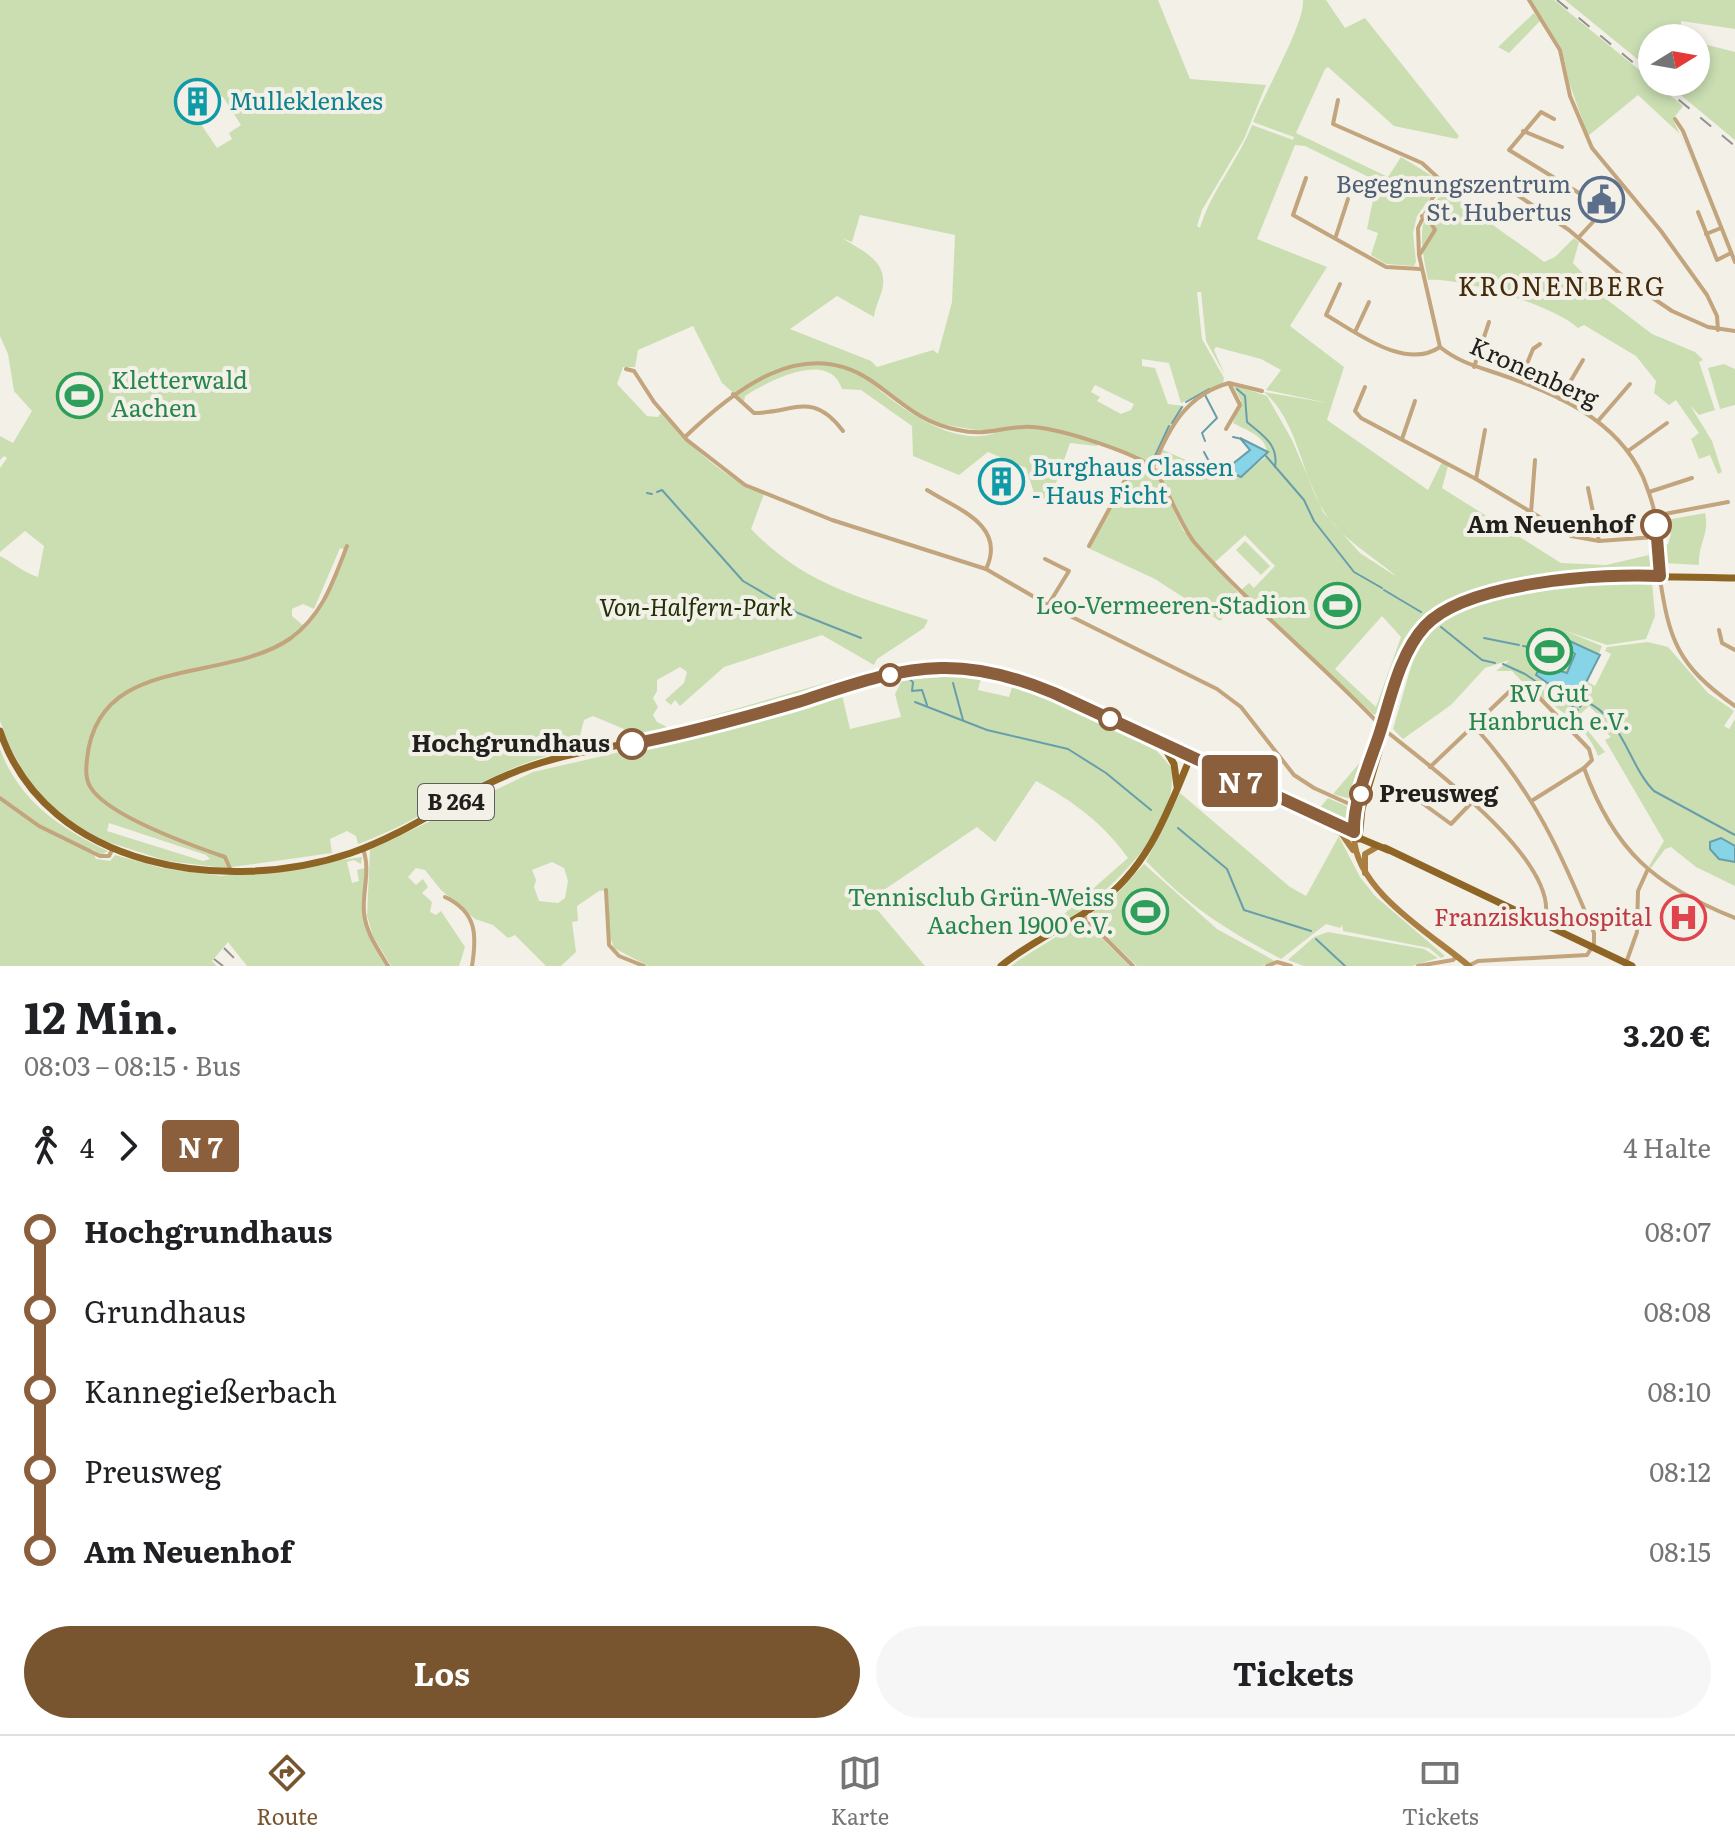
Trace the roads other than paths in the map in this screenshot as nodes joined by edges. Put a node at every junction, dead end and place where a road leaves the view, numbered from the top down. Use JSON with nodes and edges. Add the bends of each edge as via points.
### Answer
{"nodes":[{"id":1,"x":1529,"y":0,"type":"edge"},
{"id":2,"x":1338,"y":100,"type":"dead end"},
{"id":3,"x":1554,"y":119,"type":"dead end"},
{"id":4,"x":1675,"y":119,"type":"dead end"},
{"id":5,"x":1523,"y":131,"type":"junction"},
{"id":6,"x":1562,"y":147,"type":"dead end"},
{"id":7,"x":1306,"y":178,"type":"dead end"},
{"id":8,"x":1447,"y":186,"type":"junction"},
{"id":9,"x":1348,"y":199,"type":"dead end"},
{"id":10,"x":1698,"y":212,"type":"dead end"},
{"id":11,"x":1422,"y":216,"type":"junction"},
{"id":12,"x":1721,"y":228,"type":"junction"},
{"id":13,"x":1706,"y":234,"type":"junction"},
{"id":14,"x":1336,"y":236,"type":"junction"},
{"id":15,"x":1579,"y":237,"type":"junction"},
{"id":16,"x":1731,"y":253,"type":"junction"},
{"id":17,"x":1419,"y":255,"type":"junction"},
{"id":18,"x":1735,"y":262,"type":"edge"},
{"id":19,"x":1421,"y":269,"type":"junction"},
{"id":20,"x":1340,"y":284,"type":"dead end"},
{"id":21,"x":1369,"y":302,"type":"dead end"},
{"id":22,"x":1489,"y":322,"type":"dead end"},
{"id":23,"x":1718,"y":330,"type":"junction"},
{"id":24,"x":1735,"y":331,"type":"edge"},
{"id":25,"x":1355,"y":332,"type":"junction"},
{"id":26,"x":1540,"y":344,"type":"dead end"},
{"id":27,"x":1440,"y":347,"type":"junction"},
{"id":28,"x":1583,"y":360,"type":"dead end"},
{"id":29,"x":1474,"y":367,"type":"junction"},
{"id":30,"x":626,"y":369,"type":"dead end"},
{"id":31,"x":1520,"y":381,"type":"junction"},
{"id":32,"x":1229,"y":383,"type":"junction"},
{"id":33,"x":1630,"y":384,"type":"dead end"},
{"id":34,"x":1365,"y":387,"type":"dead end"},
{"id":35,"x":1262,"y":391,"type":"dead end"},
{"id":36,"x":733,"y":394,"type":"junction"},
{"id":37,"x":1560,"y":399,"type":"junction"},
{"id":38,"x":1415,"y":401,"type":"dead end"},
{"id":39,"x":1598,"y":421,"type":"junction"},
{"id":40,"x":1667,"y":423,"type":"dead end"},
{"id":41,"x":1226,"y":429,"type":"dead end"},
{"id":42,"x":1485,"y":430,"type":"dead end"},
{"id":43,"x":843,"y":431,"type":"dead end"},
{"id":44,"x":685,"y":437,"type":"junction"},
{"id":45,"x":1402,"y":439,"type":"junction"},
{"id":46,"x":1628,"y":451,"type":"junction"},
{"id":47,"x":1136,"y":460,"type":"junction"},
{"id":48,"x":1535,"y":460,"type":"dead end"},
{"id":49,"x":1153,"y":467,"type":"junction"},
{"id":50,"x":1692,"y":478,"type":"dead end"},
{"id":51,"x":1476,"y":479,"type":"junction"},
{"id":52,"x":1588,"y":488,"type":"dead end"},
{"id":53,"x":927,"y":490,"type":"dead end"},
{"id":54,"x":1649,"y":492,"type":"junction"},
{"id":55,"x":1728,"y":502,"type":"dead end"},
{"id":56,"x":1531,"y":513,"type":"junction"},
{"id":57,"x":1654,"y":516,"type":"junction"},
{"id":58,"x":1655,"y":537,"type":"junction"},
{"id":59,"x":1599,"y":541,"type":"junction"},
{"id":60,"x":347,"y":546,"type":"dead end"},
{"id":61,"x":1089,"y":546,"type":"dead end"},
{"id":62,"x":1045,"y":559,"type":"dead end"},
{"id":63,"x":986,"y":569,"type":"junction"},
{"id":64,"x":1660,"y":576,"type":"junction"},
{"id":65,"x":1735,"y":578,"type":"edge"},
{"id":66,"x":1048,"y":605,"type":"junction"},
{"id":67,"x":1719,"y":630,"type":"dead end"},
{"id":68,"x":1735,"y":650,"type":"edge"},
{"id":69,"x":1735,"y":706,"type":"edge"},
{"id":70,"x":1474,"y":726,"type":"junction"},
{"id":71,"x":1384,"y":729,"type":"junction"},
{"id":72,"x":0,"y":731,"type":"edge"},
{"id":73,"x":1162,"y":743,"type":"junction"},
{"id":74,"x":1190,"y":758,"type":"junction"},
{"id":75,"x":1430,"y":767,"type":"junction"},
{"id":76,"x":1584,"y":768,"type":"junction"},
{"id":77,"x":1399,"y":792,"type":"dead end"},
{"id":78,"x":1175,"y":795,"type":"junction"},
{"id":79,"x":0,"y":798,"type":"edge"},
{"id":80,"x":1533,"y":800,"type":"junction"},
{"id":81,"x":1473,"y":801,"type":"junction"},
{"id":82,"x":1360,"y":808,"type":"junction"},
{"id":83,"x":1327,"y":822,"type":"junction"},
{"id":84,"x":1339,"y":830,"type":"junction"},
{"id":85,"x":1356,"y":835,"type":"junction"},
{"id":86,"x":1377,"y":847,"type":"junction"},
{"id":87,"x":113,"y":848,"type":"junction"},
{"id":88,"x":363,"y":849,"type":"junction"},
{"id":89,"x":1388,"y":850,"type":"junction"},
{"id":90,"x":1357,"y":857,"type":"junction"},
{"id":91,"x":231,"y":871,"type":"junction"},
{"id":92,"x":1647,"y":871,"type":"junction"},
{"id":93,"x":1366,"y":874,"type":"junction"},
{"id":94,"x":606,"y":890,"type":"dead end"},
{"id":95,"x":445,"y":897,"type":"dead end"},
{"id":96,"x":1082,"y":915,"type":"junction"},
{"id":97,"x":1735,"y":918,"type":"edge"},
{"id":98,"x":1543,"y":924,"type":"junction"},
{"id":99,"x":1593,"y":947,"type":"junction"},
{"id":100,"x":1457,"y":956,"type":"junction"},
{"id":101,"x":1629,"y":964,"type":"edge"},
{"id":102,"x":388,"y":966,"type":"edge"},
{"id":103,"x":472,"y":966,"type":"edge"},
{"id":104,"x":644,"y":966,"type":"edge"},
{"id":105,"x":1001,"y":966,"type":"edge"},
{"id":106,"x":1133,"y":966,"type":"edge"},
{"id":107,"x":1267,"y":966,"type":"edge"},
{"id":108,"x":1291,"y":966,"type":"edge"},
{"id":109,"x":1418,"y":966,"type":"edge"},
{"id":110,"x":1469,"y":966,"type":"edge"}],
"edges":[{"from":1,"to":23,"type":"street","via":[[1558,45],[1570,96],[1592,148],[1707,295]]},
{"from":2,"to":8,"type":"street","via":[[1333,124],[1422,163]]},
{"from":3,"to":5,"type":"street","via":[[1541,112]]},
{"from":4,"to":12,"type":"street"},
{"from":5,"to":6,"type":"street"},
{"from":5,"to":15,"type":"street","via":[[1510,153],[1605,209]]},
{"from":7,"to":14,"type":"street","via":[[1293,215]]},
{"from":8,"to":11,"type":"street"},
{"from":8,"to":15,"type":"street","via":[[1470,179],[1495,182]]},
{"from":9,"to":14,"type":"street"},
{"from":10,"to":13,"type":"street"},
{"from":11,"to":17,"type":"street","name":"Kronenberg"},
{"from":11,"to":17,"type":"street","name":"Kronenberg","via":[[1435,230]]},
{"from":12,"to":13,"type":"street"},
{"from":12,"to":16,"type":"street"},
{"from":13,"to":16,"type":"street","via":[[1717,260]]},
{"from":14,"to":19,"type":"street","via":[[1386,267]]},
{"from":15,"to":23,"type":"street","via":[[1655,301]]},
{"from":16,"to":18,"type":"street"},
{"from":17,"to":19,"type":"street","name":"Kronenberg"},
{"from":19,"to":27,"type":"street","name":"Kronenberg"},
{"from":20,"to":25,"type":"street","via":[[1326,315]]},
{"from":21,"to":25,"type":"street"},
{"from":22,"to":29,"type":"street"},
{"from":23,"to":24,"type":"street"},
{"from":25,"to":27,"type":"street","via":[[1400,352],[1420,354]]},
{"from":26,"to":31,"type":"street"},
{"from":27,"to":29,"type":"street","name":"Kronenberg"},
{"from":28,"to":37,"type":"street"},
{"from":29,"to":31,"type":"street","name":"Kronenberg"},
{"from":30,"to":44,"type":"street","via":[[634,371]]},
{"from":31,"to":37,"type":"street","name":"Kronenberg"},
{"from":32,"to":35,"type":"street"},
{"from":32,"to":41,"type":"street","via":[[1240,405]]},
{"from":32,"to":49,"type":"street","via":[[1184,407]]},
{"from":33,"to":39,"type":"street"},
{"from":34,"to":45,"type":"street","via":[[1355,411]]},
{"from":36,"to":43,"type":"street","via":[[754,413],[812,406],[830,414]]},
{"from":36,"to":44,"type":"street"},
{"from":36,"to":47,"type":"street","via":[[781,370],[823,362],[851,370],[932,424],[971,432],[1024,427],[1067,434]]},
{"from":37,"to":39,"type":"street","name":"Kronenberg"},
{"from":38,"to":45,"type":"street"},
{"from":39,"to":46,"type":"street","name":"Kronenberg"},
{"from":40,"to":46,"type":"street"},
{"from":42,"to":51,"type":"street"},
{"from":44,"to":63,"type":"street","via":[[745,485],[832,520]]},
{"from":45,"to":51,"type":"street"},
{"from":46,"to":54,"type":"street","name":"Kronenberg"},
{"from":47,"to":49,"type":"street"},
{"from":47,"to":61,"type":"street"},
{"from":48,"to":56,"type":"street"},
{"from":49,"to":71,"type":"street","via":[[1195,544]]},
{"from":50,"to":54,"type":"street"},
{"from":51,"to":56,"type":"street"},
{"from":52,"to":59,"type":"street"},
{"from":53,"to":63,"type":"street","via":[[983,524],[993,549]]},
{"from":54,"to":57,"type":"street","name":"Kronenberg"},
{"from":55,"to":57,"type":"street"},
{"from":56,"to":59,"type":"street","via":[[1571,536]]},
{"from":57,"to":58,"type":"street","name":"Kronenberg"},
{"from":58,"to":59,"type":"street"},
{"from":58,"to":64,"type":"street","name":"Kronenberg"},
{"from":60,"to":91,"type":"street","via":[[319,613],[290,638],[262,654],[137,686],[102,711],[91,730],[86,775],[95,793],[173,839],[225,857]]},
{"from":62,"to":66,"type":"street","via":[[1069,571]]},
{"from":63,"to":66,"type":"street"},
{"from":64,"to":65,"type":"main road"},
{"from":64,"to":69,"type":"street","name":"Kronenberg","via":[[1666,623],[1677,652],[1708,687]]},
{"from":64,"to":71,"type":"main road","via":[[1544,582],[1447,609],[1412,644]]},
{"from":66,"to":82,"type":"street","via":[[1217,689],[1241,707],[1294,775]]},
{"from":67,"to":68,"type":"street","via":[[1722,643]]},
{"from":70,"to":75,"type":"street"},
{"from":70,"to":76,"type":"street","via":[[1503,696],[1526,689],[1589,749],[1592,760]]},
{"from":70,"to":80,"type":"street"},
{"from":71,"to":75,"type":"street"},
{"from":71,"to":82,"type":"main road"},
{"from":72,"to":87,"type":"main road","number":"B 264","via":[[12,762],[40,801],[73,828]]},
{"from":73,"to":74,"type":"main road","number":"B 264"},
{"from":73,"to":78,"type":"main road","via":[[1177,773]]},
{"from":73,"to":88,"type":"main road","number":"B 264","via":[[1015,678],[965,669],[916,670],[706,728],[530,766]]},
{"from":74,"to":78,"type":"main road"},
{"from":74,"to":83,"type":"main road","number":"B 264"},
{"from":75,"to":81,"type":"street"},
{"from":76,"to":80,"type":"street"},
{"from":76,"to":92,"type":"street","via":[[1609,825]]},
{"from":77,"to":81,"type":"street","via":[[1407,792],[1451,824]]},
{"from":78,"to":96,"type":"main road","via":[[1137,866]]},
{"from":79,"to":87,"type":"street","via":[[39,826],[100,856],[109,856]]},
{"from":80,"to":99,"type":"street","via":[[1561,852],[1594,933]]},
{"from":81,"to":98,"type":"street","via":[[1544,889],[1548,906]]},
{"from":82,"to":85,"type":"main road"},
{"from":83,"to":84,"type":"main road","number":"B 264"},
{"from":83,"to":85,"type":"main road","number":"B 264"},
{"from":84,"to":85,"type":"main road","number":"B 264"},
{"from":84,"to":90,"type":"main road"},
{"from":85,"to":86,"type":"main road","number":"B 264"},
{"from":85,"to":89,"type":"main road","number":"B 264"},
{"from":85,"to":90,"type":"main road"},
{"from":85,"to":93,"type":"main road"},
{"from":86,"to":89,"type":"main road","number":"B 264"},
{"from":86,"to":93,"type":"main road","via":[[1365,854]]},
{"from":87,"to":91,"type":"main road","number":"B 264","via":[[171,865]]},
{"from":88,"to":91,"type":"main road","number":"B 264","via":[[303,865]]},
{"from":88,"to":102,"type":"street","via":[[364,917]]},
{"from":89,"to":98,"type":"main road","number":"B 264"},
{"from":90,"to":93,"type":"main road"},
{"from":92,"to":97,"type":"street","via":[[1686,898]]},
{"from":92,"to":101,"type":"street","via":[[1638,891],[1637,932]]},
{"from":93,"to":100,"type":"main road"},
{"from":94,"to":104,"type":"street","via":[[609,945],[619,956]]},
{"from":95,"to":103,"type":"street","via":[[472,921]]},
{"from":96,"to":105,"type":"main road"},
{"from":96,"to":106,"type":"street"},
{"from":98,"to":99,"type":"main road","number":"B 264"},
{"from":99,"to":101,"type":"main road","number":"B 264"},
{"from":99,"to":110,"type":"street","via":[[1587,955],[1478,961]]},
{"from":100,"to":109,"type":"street"},
{"from":100,"to":110,"type":"main road"},
{"from":107,"to":108,"type":"street"}]}
